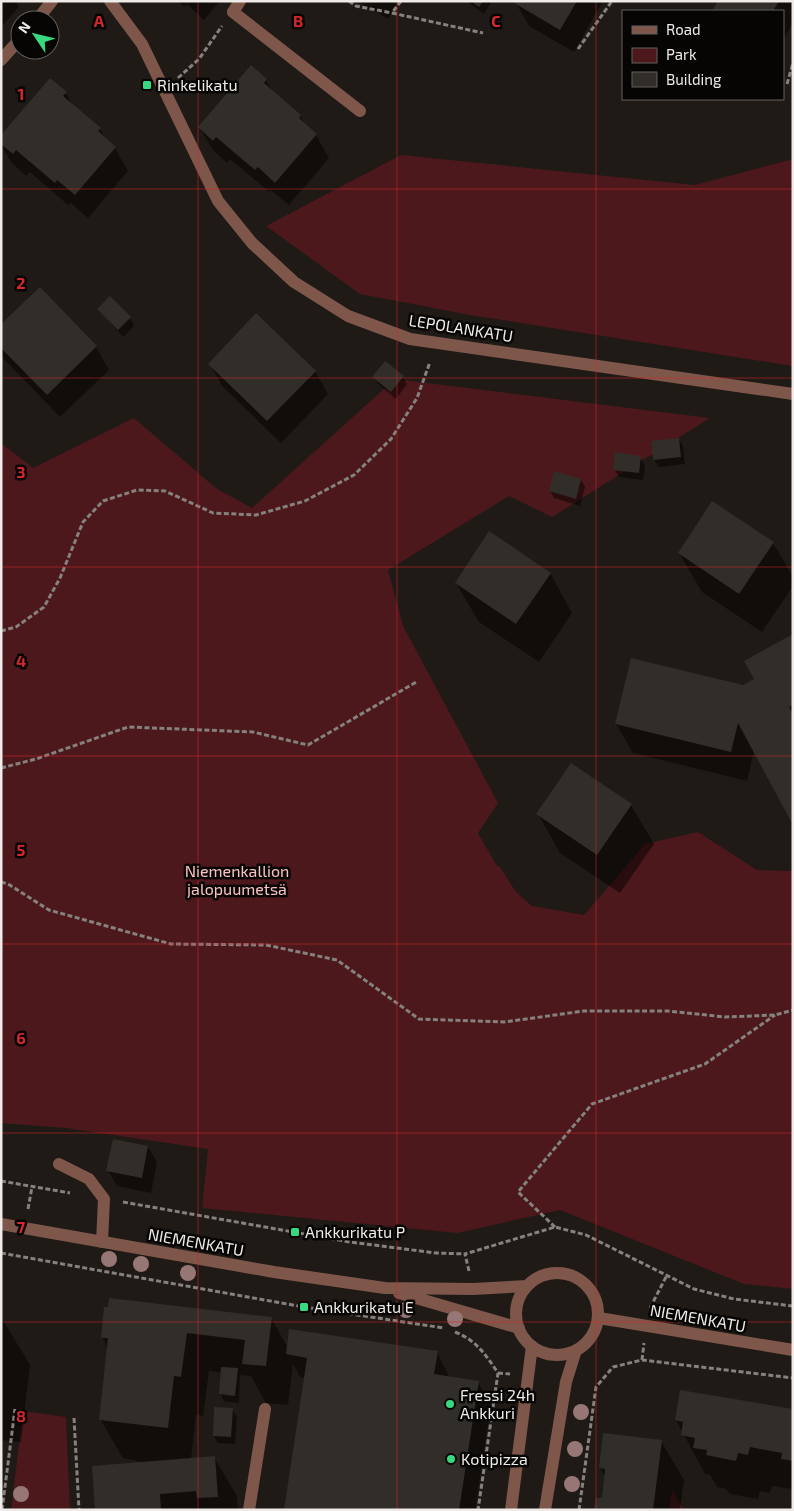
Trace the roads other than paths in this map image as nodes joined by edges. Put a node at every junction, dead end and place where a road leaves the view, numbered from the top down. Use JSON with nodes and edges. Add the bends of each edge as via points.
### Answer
{"nodes":[{"id":1,"x":110,"y":1,"type":"edge"},
{"id":2,"x":236,"y":6,"type":"edge"},
{"id":3,"x":10,"y":50,"type":"edge"},
{"id":4,"x":1,"y":60,"type":"edge"},
{"id":5,"x":360,"y":111,"type":"dead end"},
{"id":6,"x":793,"y":394,"type":"edge"},
{"id":7,"x":59,"y":1164,"type":"dead end"},
{"id":8,"x":1,"y":1224,"type":"edge"},
{"id":9,"x":102,"y":1242,"type":"junction"},
{"id":10,"x":526,"y":1286,"type":"junction"},
{"id":11,"x":386,"y":1288,"type":"junction"},
{"id":12,"x":598,"y":1318,"type":"junction"},
{"id":13,"x":519,"y":1328,"type":"junction"},
{"id":14,"x":532,"y":1346,"type":"junction"},
{"id":15,"x":576,"y":1350,"type":"junction"},
{"id":16,"x":793,"y":1350,"type":"edge"},
{"id":17,"x":265,"y":1409,"type":"dead end"},
{"id":18,"x":249,"y":1510,"type":"edge"},
{"id":19,"x":511,"y":1510,"type":"edge"},
{"id":20,"x":545,"y":1510,"type":"edge"}],
"edges":[{"from":1,"to":6,"type":"street","name":"LEPOLANKATU","via":[[142,44],[218,201],[252,243],[294,282],[348,316],[410,338]]},
{"from":2,"to":5,"type":"street"},
{"from":3,"to":4,"type":"street"},
{"from":7,"to":9,"type":"street","via":[[89,1179],[104,1199]]},
{"from":8,"to":9,"type":"street","name":"NIEMENKATU"},
{"from":9,"to":11,"type":"street","name":"NIEMENKATU"},
{"from":10,"to":11,"type":"street","name":"NIEMENKATU"},
{"from":10,"to":12,"type":"street","via":[[539,1276],[552,1273],[576,1277],[592,1290]]},
{"from":10,"to":13,"type":"street","via":[[517,1306]]},
{"from":11,"to":13,"type":"street","name":"NIEMENKATU"},
{"from":12,"to":15,"type":"street","via":[[591,1337]]},
{"from":12,"to":16,"type":"street","name":"NIEMENKATU"},
{"from":13,"to":14,"type":"street"},
{"from":14,"to":15,"type":"street","via":[[550,1354]]},
{"from":14,"to":19,"type":"street"},
{"from":15,"to":20,"type":"street","via":[[566,1382]]},
{"from":17,"to":18,"type":"street"}]}
